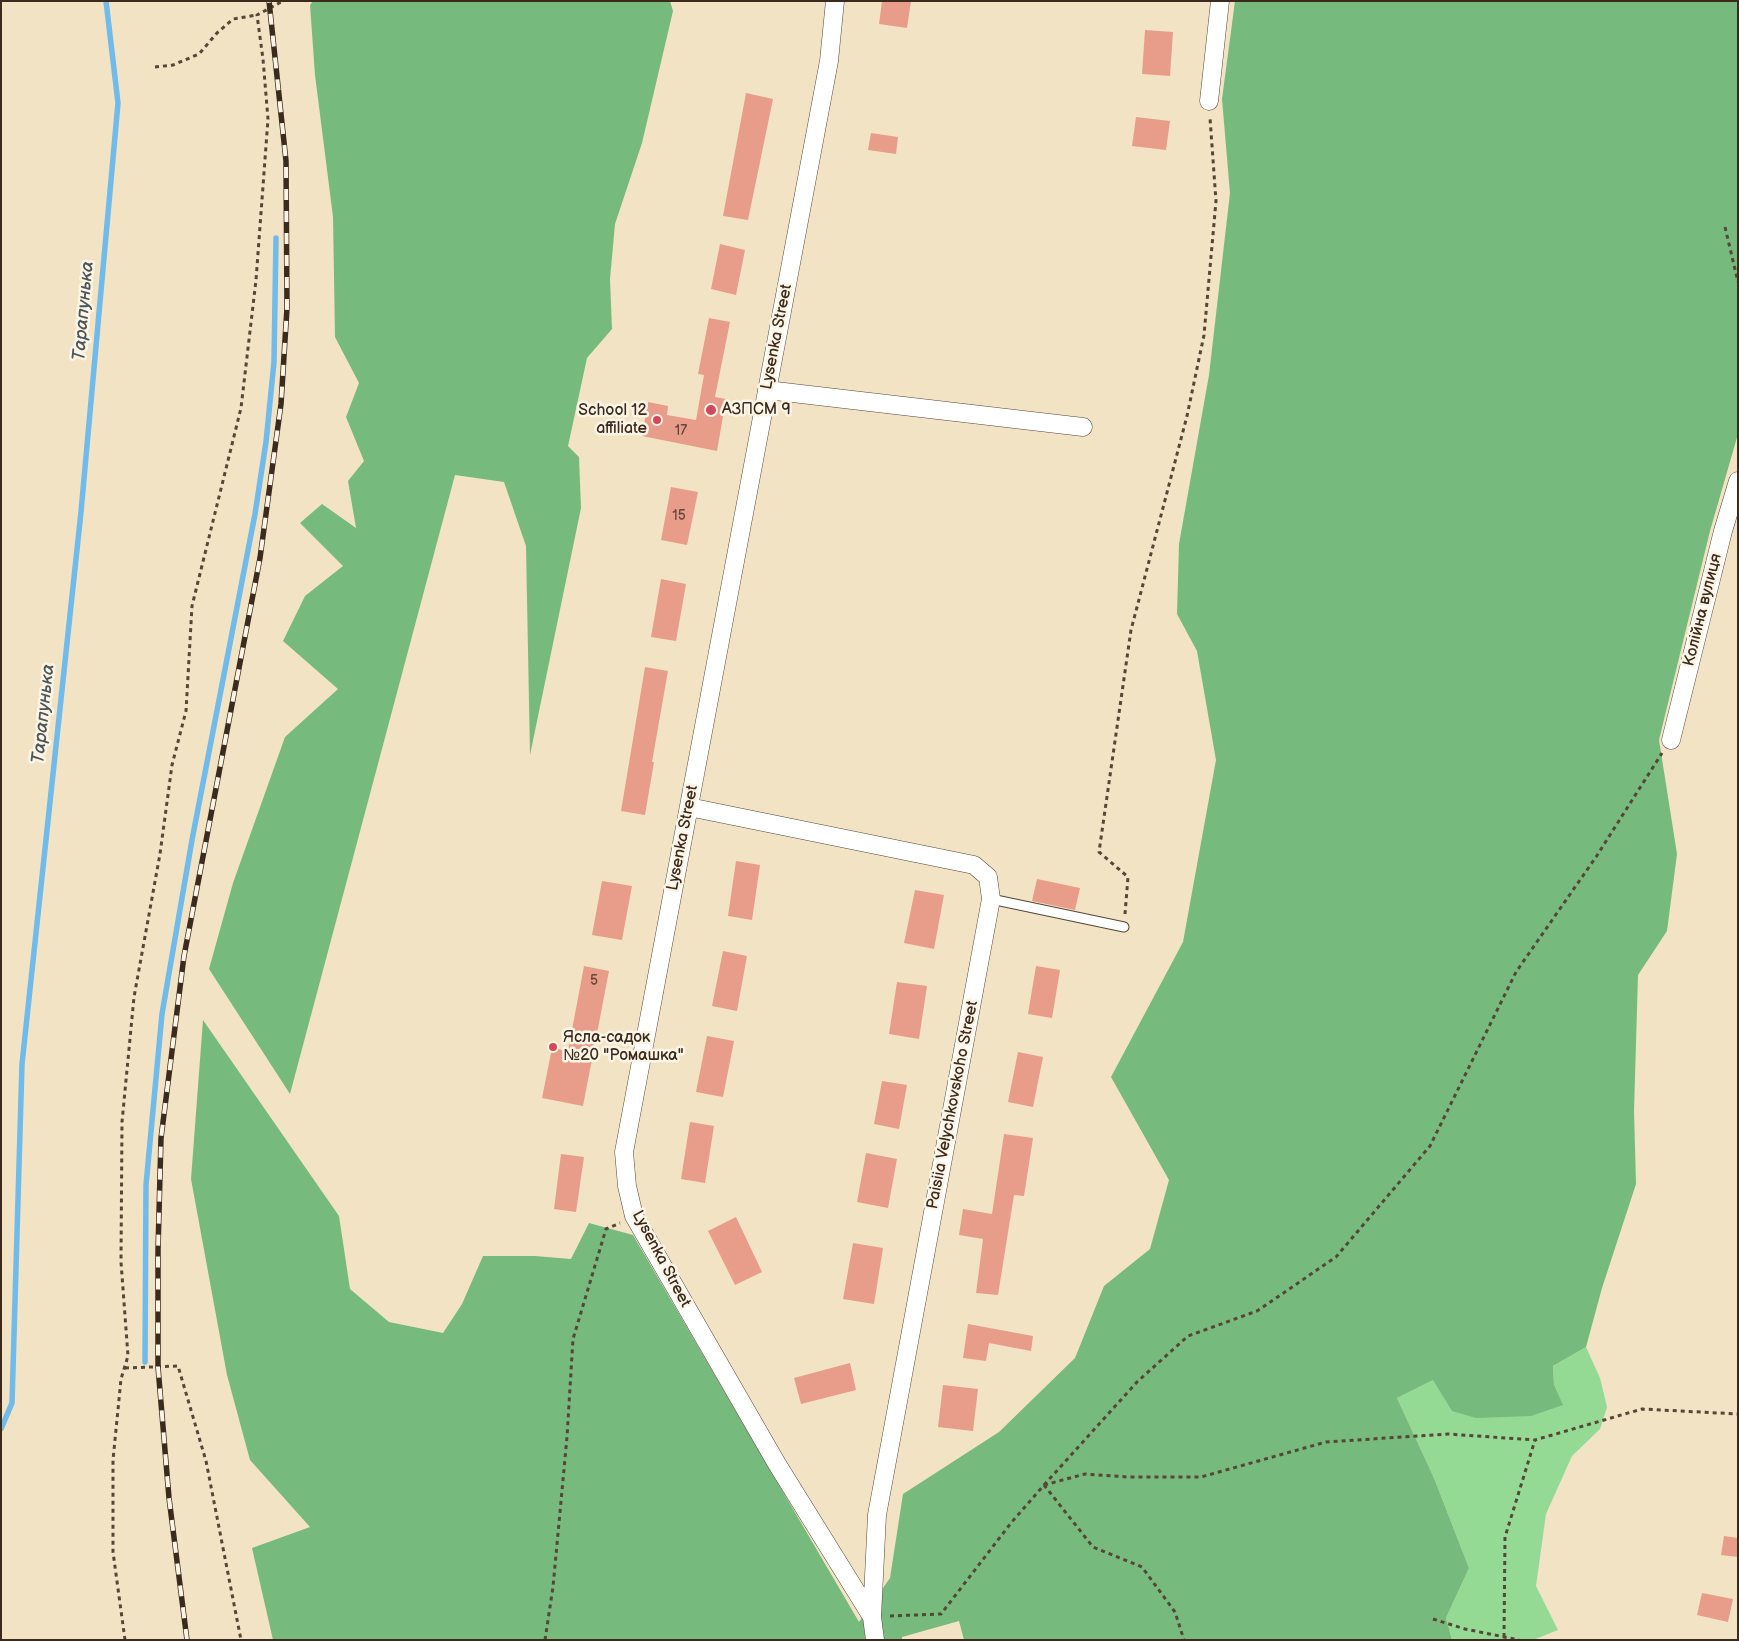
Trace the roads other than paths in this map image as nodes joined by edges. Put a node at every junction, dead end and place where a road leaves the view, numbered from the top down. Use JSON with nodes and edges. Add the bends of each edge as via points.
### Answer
{"nodes":[{"id":1,"x":834,"y":1,"type":"edge"},
{"id":2,"x":1220,"y":1,"type":"edge"},
{"id":3,"x":1209,"y":101,"type":"road end"},
{"id":4,"x":767,"y":390,"type":"junction"},
{"id":5,"x":1083,"y":427,"type":"dead end"},
{"id":6,"x":1738,"y":481,"type":"edge"},
{"id":7,"x":1671,"y":740,"type":"road end"},
{"id":8,"x":689,"y":807,"type":"junction"},
{"id":9,"x":992,"y":899,"type":"junction"},
{"id":10,"x":1124,"y":927,"type":"road end"},
{"id":11,"x":872,"y":1617,"type":"junction"},
{"id":12,"x":875,"y":1640,"type":"edge"}],
"edges":[{"from":1,"to":4,"type":"street","name":"Lysenka Street","via":[[829,61]]},
{"from":2,"to":3,"type":"street"},
{"from":4,"to":5,"type":"street"},
{"from":4,"to":8,"type":"street","name":"Lysenka Street"},
{"from":6,"to":7,"type":"street","name":"Колійна вулиця"},
{"from":8,"to":9,"type":"street","name":"Paisiia Velychkovskoho Street","via":[[974,865],[988,877]]},
{"from":8,"to":11,"type":"street","name":"Lysenka Street","via":[[624,1152],[627,1186],[634,1216],[776,1464]]},
{"from":9,"to":10,"type":"lane"},
{"from":9,"to":11,"type":"street","name":"Paisiia Velychkovskoho Street","via":[[877,1515]]},
{"from":11,"to":12,"type":"street","name":"Paisiia Velychkovskoho Street"}]}
